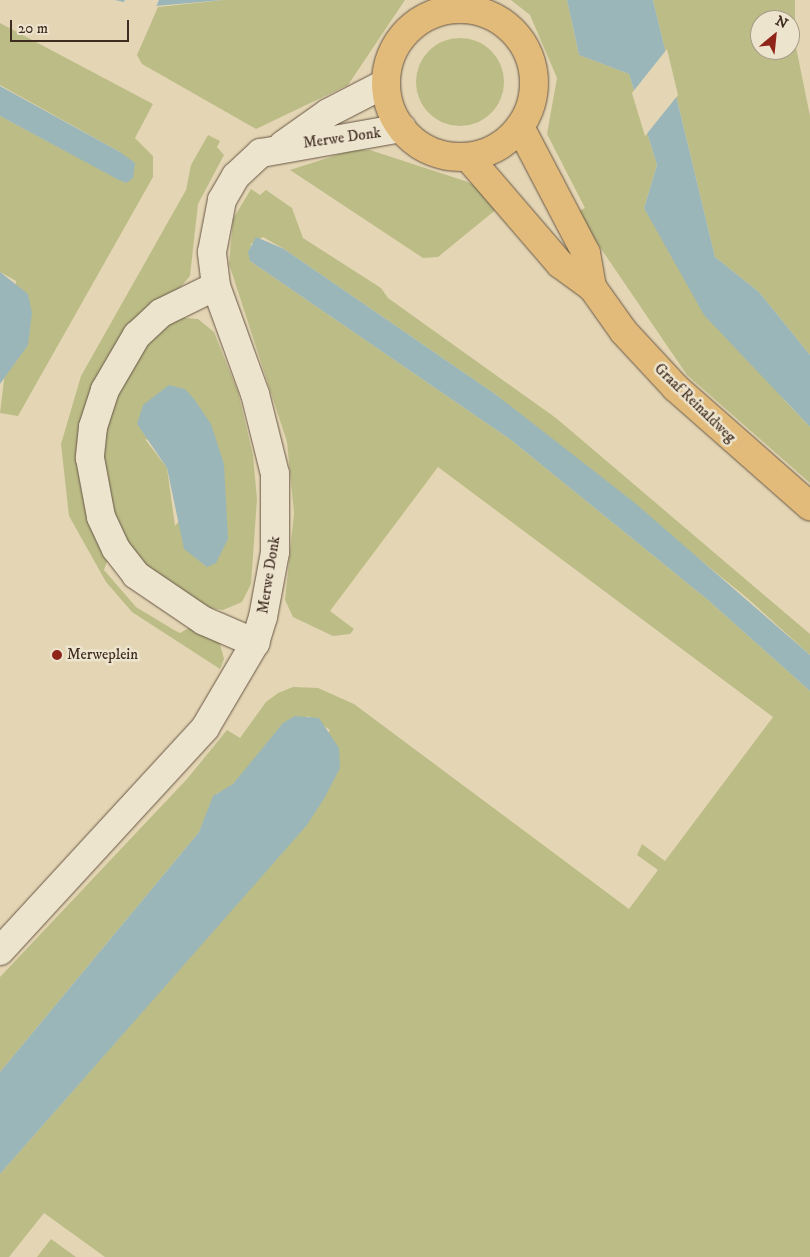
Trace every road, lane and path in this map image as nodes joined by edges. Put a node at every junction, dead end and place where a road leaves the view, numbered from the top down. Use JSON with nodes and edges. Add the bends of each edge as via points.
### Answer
{"nodes":[{"id":1,"x":474,"y":5,"type":"edge"},
{"id":2,"x":424,"y":10,"type":"edge"},
{"id":3,"x":386,"y":83,"type":"junction"},
{"id":4,"x":520,"y":127,"type":"junction"},
{"id":5,"x":402,"y":128,"type":"junction"},
{"id":6,"x":282,"y":146,"type":"junction"},
{"id":7,"x":468,"y":157,"type":"junction"},
{"id":8,"x":216,"y":286,"type":"junction"},
{"id":9,"x":592,"y":288,"type":"junction"},
{"id":10,"x":810,"y":506,"type":"edge"},
{"id":11,"x":255,"y":643,"type":"junction"},
{"id":12,"x":0,"y":951,"type":"edge"}],
"edges":[{"from":1,"to":2,"type":"main road","via":[[439,12]]},
{"from":1,"to":4,"type":"main road","via":[[495,18],[525,47],[534,88]]},
{"from":2,"to":3,"type":"main road","via":[[396,46]]},
{"from":3,"to":5,"type":"main road","via":[[393,115]]},
{"from":3,"to":6,"type":"street","name":"Merwe Donk","via":[[328,113]]},
{"from":4,"to":7,"type":"main road","via":[[506,142]]},
{"from":4,"to":9,"type":"main road","name":"Graaf Reinaldweg","via":[[586,253]]},
{"from":5,"to":6,"type":"street","name":"Merwe Donk"},
{"from":5,"to":7,"type":"main road","via":[[431,151]]},
{"from":6,"to":8,"type":"street","name":"Merwe Donk","via":[[261,153],[247,165],[222,200],[212,252]]},
{"from":7,"to":9,"type":"main road","name":"Graaf Reinaldweg","via":[[560,264]]},
{"from":8,"to":11,"type":"street","name":"Merwe Donk","via":[[255,394],[276,474],[275,552]]},
{"from":8,"to":11,"type":"street","via":[[161,313],[137,335],[105,390],[93,427],[90,458],[101,517],[116,549],[136,575],[196,616]]},
{"from":9,"to":10,"type":"main road","name":"Graaf Reinaldweg","via":[[624,332],[676,388]]},
{"from":11,"to":12,"type":"street","name":"Merwe Donk","via":[[206,728]]}]}
